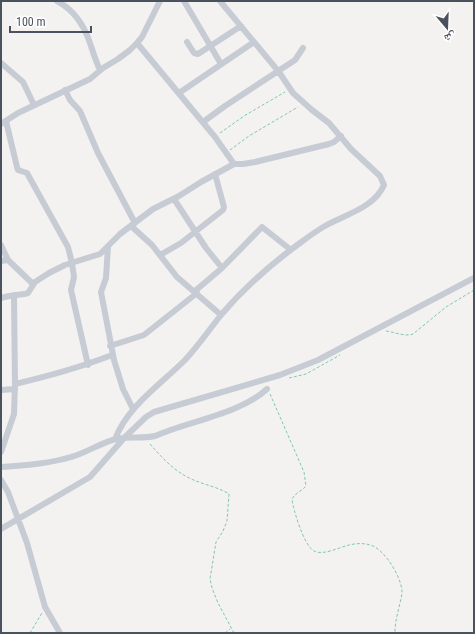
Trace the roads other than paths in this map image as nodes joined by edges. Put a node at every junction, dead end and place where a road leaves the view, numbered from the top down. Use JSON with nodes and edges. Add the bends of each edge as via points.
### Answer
{"nodes":[{"id":1,"x":57,"y":1,"type":"edge"},
{"id":2,"x":160,"y":1,"type":"edge"},
{"id":3,"x":184,"y":1,"type":"edge"},
{"id":4,"x":220,"y":1,"type":"edge"},
{"id":5,"x":241,"y":26,"type":"junction"},
{"id":6,"x":187,"y":42,"type":"dead end"},
{"id":7,"x":254,"y":42,"type":"junction"},
{"id":8,"x":138,"y":43,"type":"junction"},
{"id":9,"x":211,"y":46,"type":"junction"},
{"id":10,"x":303,"y":48,"type":"dead end"},
{"id":11,"x":1,"y":62,"type":"edge"},
{"id":12,"x":221,"y":64,"type":"junction"},
{"id":13,"x":100,"y":70,"type":"junction"},
{"id":14,"x":279,"y":72,"type":"junction"},
{"id":15,"x":65,"y":90,"type":"junction"},
{"id":16,"x":179,"y":93,"type":"junction"},
{"id":17,"x":34,"y":105,"type":"junction"},
{"id":18,"x":4,"y":122,"type":"edge"},
{"id":19,"x":203,"y":122,"type":"junction"},
{"id":20,"x":341,"y":136,"type":"junction"},
{"id":21,"x":234,"y":164,"type":"junction"},
{"id":22,"x":215,"y":174,"type":"junction"},
{"id":23,"x":174,"y":199,"type":"junction"},
{"id":24,"x":133,"y":225,"type":"junction"},
{"id":25,"x":196,"y":231,"type":"junction"},
{"id":26,"x":1,"y":245,"type":"edge"},
{"id":27,"x":108,"y":246,"type":"junction"},
{"id":28,"x":291,"y":250,"type":"junction"},
{"id":29,"x":160,"y":255,"type":"junction"},
{"id":30,"x":8,"y":260,"type":"junction"},
{"id":31,"x":1,"y":261,"type":"edge"},
{"id":32,"x":72,"y":263,"type":"junction"},
{"id":33,"x":222,"y":268,"type":"junction"},
{"id":34,"x":474,"y":278,"type":"edge"},
{"id":35,"x":33,"y":284,"type":"junction"},
{"id":36,"x":196,"y":292,"type":"junction"},
{"id":37,"x":14,"y":295,"type":"junction"},
{"id":38,"x":1,"y":298,"type":"edge"},
{"id":39,"x":221,"y":315,"type":"junction"},
{"id":40,"x":110,"y":346,"type":"junction"},
{"id":41,"x":112,"y":355,"type":"junction"},
{"id":42,"x":88,"y":364,"type":"junction"},
{"id":43,"x":15,"y":386,"type":"junction"},
{"id":44,"x":267,"y":389,"type":"road end"},
{"id":45,"x":1,"y":390,"type":"edge"},
{"id":46,"x":133,"y":409,"type":"junction"},
{"id":47,"x":125,"y":437,"type":"junction"},
{"id":48,"x":115,"y":439,"type":"junction"},
{"id":49,"x":1,"y":452,"type":"edge"},
{"id":50,"x":1,"y":467,"type":"edge"},
{"id":51,"x":1,"y":480,"type":"edge"},
{"id":52,"x":18,"y":518,"type":"junction"},
{"id":53,"x":1,"y":529,"type":"edge"},
{"id":54,"x":60,"y":633,"type":"edge"}],
"edges":[{"from":1,"to":13,"type":"street","via":[[70,8],[86,32]]},
{"from":2,"to":8,"type":"street"},
{"from":3,"to":9,"type":"street"},
{"from":4,"to":5,"type":"street"},
{"from":5,"to":7,"type":"street"},
{"from":5,"to":9,"type":"street"},
{"from":6,"to":9,"type":"street","via":[[197,54]]},
{"from":7,"to":12,"type":"street"},
{"from":7,"to":14,"type":"street"},
{"from":8,"to":13,"type":"street"},
{"from":8,"to":16,"type":"street"},
{"from":9,"to":12,"type":"street"},
{"from":10,"to":14,"type":"street","via":[[295,60]]},
{"from":11,"to":17,"type":"street","via":[[23,82]]},
{"from":12,"to":16,"type":"street"},
{"from":13,"to":15,"type":"street","via":[[90,79]]},
{"from":14,"to":19,"type":"street"},
{"from":14,"to":20,"type":"street","via":[[293,93]]},
{"from":15,"to":17,"type":"street"},
{"from":15,"to":24,"type":"street","via":[[80,111]]},
{"from":16,"to":19,"type":"street"},
{"from":17,"to":18,"type":"street"},
{"from":18,"to":32,"type":"street","via":[[16,167],[26,174],[65,240]]},
{"from":19,"to":21,"type":"street"},
{"from":20,"to":21,"type":"street","via":[[329,144],[255,162]]},
{"from":20,"to":28,"type":"street","via":[[380,176],[383,188],[354,213],[326,225]]},
{"from":21,"to":22,"type":"street"},
{"from":22,"to":23,"type":"street"},
{"from":22,"to":25,"type":"street","via":[[224,207]]},
{"from":23,"to":24,"type":"street","via":[[153,209]]},
{"from":23,"to":25,"type":"street"},
{"from":24,"to":27,"type":"street"},
{"from":24,"to":29,"type":"street"},
{"from":25,"to":29,"type":"street"},
{"from":25,"to":33,"type":"street"},
{"from":26,"to":30,"type":"street"},
{"from":27,"to":32,"type":"street","via":[[100,254]]},
{"from":27,"to":40,"type":"street","via":[[106,278],[101,292]]},
{"from":28,"to":33,"type":"street","via":[[262,227]]},
{"from":28,"to":39,"type":"street","via":[[263,273]]},
{"from":29,"to":36,"type":"street","via":[[177,277]]},
{"from":30,"to":31,"type":"street"},
{"from":30,"to":35,"type":"street"},
{"from":32,"to":35,"type":"street","via":[[49,273]]},
{"from":32,"to":42,"type":"street","via":[[74,277],[70,290]]},
{"from":33,"to":36,"type":"street"},
{"from":34,"to":47,"type":"street","via":[[318,360],[280,375],[154,412]]},
{"from":35,"to":37,"type":"street","via":[[28,293]]},
{"from":36,"to":39,"type":"street"},
{"from":36,"to":40,"type":"street","via":[[144,335]]},
{"from":37,"to":38,"type":"street"},
{"from":37,"to":43,"type":"street"},
{"from":39,"to":46,"type":"street","via":[[194,350]]},
{"from":40,"to":41,"type":"street"},
{"from":41,"to":42,"type":"street"},
{"from":41,"to":46,"type":"street","via":[[123,389]]},
{"from":42,"to":43,"type":"street"},
{"from":43,"to":45,"type":"street"},
{"from":43,"to":49,"type":"street","via":[[14,414]]},
{"from":44,"to":47,"type":"street","via":[[243,405],[146,438]]},
{"from":46,"to":48,"type":"street","via":[[118,430]]},
{"from":47,"to":48,"type":"street"},
{"from":47,"to":52,"type":"street","via":[[90,477]]},
{"from":48,"to":50,"type":"street","via":[[70,458]]},
{"from":51,"to":52,"type":"street"},
{"from":52,"to":53,"type":"street"},
{"from":52,"to":54,"type":"street","via":[[33,560],[45,607]]}]}
